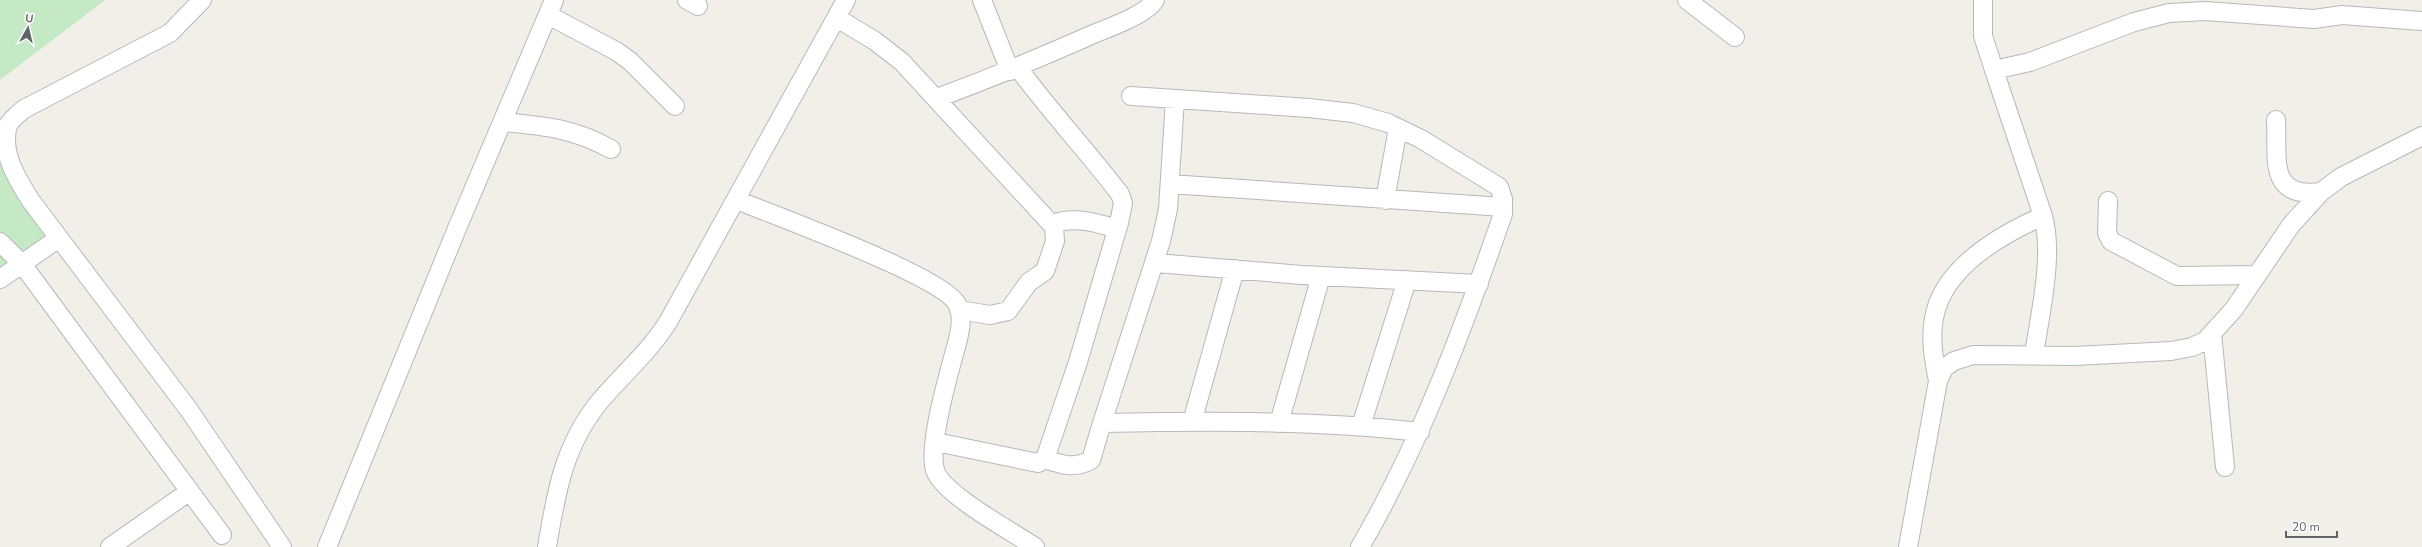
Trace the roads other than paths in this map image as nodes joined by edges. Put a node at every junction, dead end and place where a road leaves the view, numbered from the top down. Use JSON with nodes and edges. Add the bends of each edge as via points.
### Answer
{"nodes":[{"id":1,"x":202,"y":0,"type":"edge"},
{"id":2,"x":846,"y":0,"type":"edge"},
{"id":3,"x":982,"y":0,"type":"edge"},
{"id":4,"x":1155,"y":0,"type":"edge"},
{"id":5,"x":1687,"y":0,"type":"edge"},
{"id":6,"x":1983,"y":0,"type":"edge"},
{"id":7,"x":2243,"y":7,"type":"edge"},
{"id":8,"x":551,"y":8,"type":"edge"},
{"id":9,"x":2340,"y":8,"type":"edge"},
{"id":10,"x":836,"y":18,"type":"junction"},
{"id":11,"x":2422,"y":21,"type":"edge"},
{"id":12,"x":1735,"y":37,"type":"dead end"},
{"id":13,"x":1014,"y":69,"type":"junction"},
{"id":14,"x":1994,"y":70,"type":"junction"},
{"id":15,"x":1131,"y":96,"type":"dead end"},
{"id":16,"x":937,"y":98,"type":"junction"},
{"id":17,"x":1175,"y":99,"type":"junction"},
{"id":18,"x":675,"y":106,"type":"dead end"},
{"id":19,"x":2276,"y":120,"type":"dead end"},
{"id":20,"x":503,"y":122,"type":"junction"},
{"id":21,"x":1398,"y":128,"type":"junction"},
{"id":22,"x":2422,"y":136,"type":"edge"},
{"id":23,"x":611,"y":149,"type":"dead end"},
{"id":24,"x":1170,"y":184,"type":"junction"},
{"id":25,"x":2321,"y":192,"type":"junction"},
{"id":26,"x":737,"y":200,"type":"junction"},
{"id":27,"x":1385,"y":200,"type":"junction"},
{"id":28,"x":2108,"y":201,"type":"dead end"},
{"id":29,"x":1503,"y":207,"type":"junction"},
{"id":30,"x":2043,"y":216,"type":"junction"},
{"id":31,"x":1052,"y":224,"type":"junction"},
{"id":32,"x":1117,"y":229,"type":"junction"},
{"id":33,"x":59,"y":238,"type":"junction"},
{"id":34,"x":0,"y":242,"type":"edge"},
{"id":35,"x":1156,"y":263,"type":"junction"},
{"id":36,"x":22,"y":264,"type":"junction"},
{"id":37,"x":1235,"y":269,"type":"junction"},
{"id":38,"x":2256,"y":275,"type":"junction"},
{"id":39,"x":1321,"y":276,"type":"junction"},
{"id":40,"x":0,"y":279,"type":"edge"},
{"id":41,"x":1407,"y":280,"type":"junction"},
{"id":42,"x":1479,"y":284,"type":"junction"},
{"id":43,"x":959,"y":310,"type":"junction"},
{"id":44,"x":2212,"y":333,"type":"junction"},
{"id":45,"x":2034,"y":355,"type":"junction"},
{"id":46,"x":1938,"y":382,"type":"junction"},
{"id":47,"x":1192,"y":422,"type":"junction"},
{"id":48,"x":1102,"y":423,"type":"junction"},
{"id":49,"x":1279,"y":423,"type":"junction"},
{"id":50,"x":1361,"y":426,"type":"junction"},
{"id":51,"x":1420,"y":432,"type":"junction"},
{"id":52,"x":936,"y":442,"type":"junction"},
{"id":53,"x":1045,"y":459,"type":"junction"},
{"id":54,"x":2225,"y":467,"type":"dead end"},
{"id":55,"x":190,"y":491,"type":"junction"},
{"id":56,"x":222,"y":535,"type":"dead end"},
{"id":57,"x":110,"y":547,"type":"edge"},
{"id":58,"x":282,"y":547,"type":"edge"},
{"id":59,"x":327,"y":547,"type":"edge"},
{"id":60,"x":547,"y":547,"type":"edge"},
{"id":61,"x":1035,"y":547,"type":"edge"},
{"id":62,"x":1360,"y":547,"type":"edge"},
{"id":63,"x":1908,"y":547,"type":"edge"}],
"edges":[{"from":1,"to":33,"type":"street","via":[[170,33],[24,108],[8,124],[2,144],[8,165]]},
{"from":2,"to":10,"type":"street"},
{"from":3,"to":13,"type":"street"},
{"from":4,"to":13,"type":"street","via":[[1136,15]]},
{"from":5,"to":12,"type":"street"},
{"from":6,"to":14,"type":"street","via":[[1983,36]]},
{"from":7,"to":9,"type":"street","via":[[2314,18]]},
{"from":7,"to":14,"type":"street","via":[[2169,13],[2134,22],[2030,62]]},
{"from":8,"to":18,"type":"street","via":[[630,61]]},
{"from":8,"to":20,"type":"street"},
{"from":9,"to":11,"type":"street"},
{"from":10,"to":16,"type":"street","via":[[875,41],[902,62]]},
{"from":10,"to":26,"type":"street"},
{"from":13,"to":16,"type":"street"},
{"from":13,"to":32,"type":"street","via":[[1082,144],[1120,194],[1123,203]]},
{"from":14,"to":30,"type":"street"},
{"from":15,"to":17,"type":"street"},
{"from":16,"to":31,"type":"street","via":[[975,143]]},
{"from":17,"to":21,"type":"street","via":[[1353,113]]},
{"from":17,"to":24,"type":"street"},
{"from":19,"to":25,"type":"street","via":[[2280,175],[2284,185],[2293,191]]},
{"from":20,"to":23,"type":"street","via":[[561,128],[589,137]]},
{"from":20,"to":59,"type":"street"},
{"from":21,"to":27,"type":"street"},
{"from":21,"to":29,"type":"street","via":[[1490,180],[1499,187]]},
{"from":22,"to":25,"type":"street","via":[[2341,177]]},
{"from":24,"to":27,"type":"street"},
{"from":24,"to":35,"type":"street","via":[[1168,209]]},
{"from":25,"to":38,"type":"street","via":[[2291,225]]},
{"from":26,"to":43,"type":"street","via":[[922,277],[950,295]]},
{"from":26,"to":60,"type":"street","via":[[656,340],[601,400],[579,430],[558,484]]},
{"from":27,"to":29,"type":"street"},
{"from":28,"to":38,"type":"street","via":[[2107,233],[2111,241],[2170,274],[2185,277]]},
{"from":29,"to":42,"type":"street","via":[[1503,214]]},
{"from":30,"to":45,"type":"street","via":[[2047,237],[2044,284]]},
{"from":30,"to":46,"type":"street","via":[[1997,239],[1950,280],[1940,298],[1934,318],[1933,351]]},
{"from":31,"to":32,"type":"street","via":[[1076,220]]},
{"from":31,"to":43,"type":"street","via":[[1056,231],[1055,241],[1046,271],[1029,282],[1008,311],[990,315]]},
{"from":32,"to":53,"type":"street","via":[[1080,354]]},
{"from":33,"to":36,"type":"street"},
{"from":33,"to":58,"type":"street","via":[[189,410]]},
{"from":34,"to":36,"type":"street"},
{"from":35,"to":37,"type":"street"},
{"from":35,"to":48,"type":"street"},
{"from":36,"to":40,"type":"street"},
{"from":36,"to":55,"type":"street"},
{"from":37,"to":39,"type":"street"},
{"from":37,"to":47,"type":"street"},
{"from":38,"to":44,"type":"street","via":[[2234,309]]},
{"from":39,"to":41,"type":"street"},
{"from":39,"to":49,"type":"street"},
{"from":41,"to":42,"type":"street"},
{"from":41,"to":50,"type":"street"},
{"from":42,"to":51,"type":"street"},
{"from":43,"to":52,"type":"street","via":[[961,320]]},
{"from":44,"to":45,"type":"street","via":[[2205,341],[2192,347],[2171,351],[2074,356]]},
{"from":44,"to":54,"type":"street"},
{"from":45,"to":46,"type":"street","via":[[1973,355],[1954,361],[1944,368]]},
{"from":46,"to":63,"type":"street"},
{"from":47,"to":48,"type":"street"},
{"from":47,"to":49,"type":"street"},
{"from":48,"to":53,"type":"street","via":[[1091,460],[1080,466],[1064,466]]},
{"from":49,"to":50,"type":"street"},
{"from":50,"to":51,"type":"street"},
{"from":51,"to":62,"type":"street","via":[[1398,480]]},
{"from":52,"to":53,"type":"street","via":[[1038,463]]},
{"from":52,"to":61,"type":"street","via":[[936,472],[943,482],[965,503]]},
{"from":55,"to":56,"type":"street"},
{"from":55,"to":57,"type":"street"}]}
